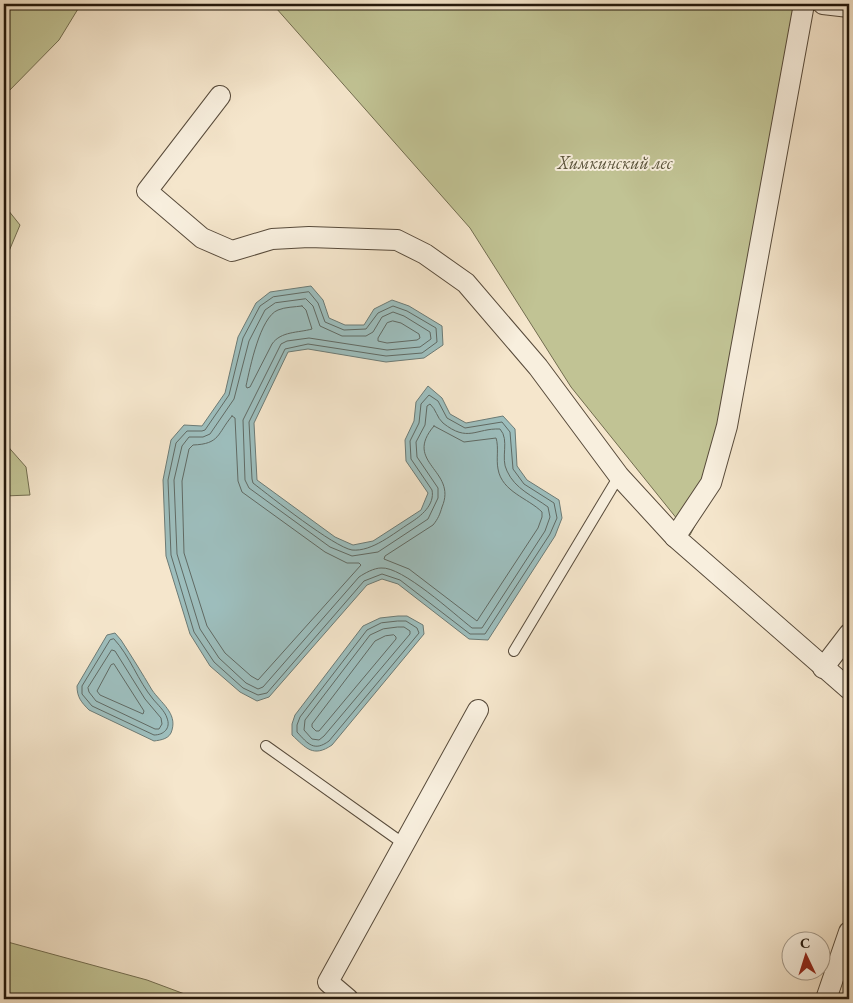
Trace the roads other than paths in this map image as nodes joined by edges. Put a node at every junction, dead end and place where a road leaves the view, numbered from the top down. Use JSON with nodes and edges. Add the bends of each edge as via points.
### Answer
{"nodes":[{"id":1,"x":804,"y":4,"type":"edge"},
{"id":2,"x":824,"y":4,"type":"edge"},
{"id":3,"x":849,"y":7,"type":"edge"},
{"id":4,"x":220,"y":96,"type":"dead end"},
{"id":5,"x":619,"y":476,"type":"junction"},
{"id":6,"x":675,"y":537,"type":"junction"},
{"id":7,"x":849,"y":634,"type":"edge"},
{"id":8,"x":514,"y":650,"type":"dead end"},
{"id":9,"x":823,"y":668,"type":"junction"},
{"id":10,"x":849,"y":689,"type":"edge"},
{"id":11,"x":478,"y":710,"type":"dead end"},
{"id":12,"x":266,"y":746,"type":"dead end"},
{"id":13,"x":404,"y":844,"type":"junction"},
{"id":14,"x":849,"y":932,"type":"edge"},
{"id":15,"x":348,"y":999,"type":"edge"},
{"id":16,"x":826,"y":999,"type":"edge"}],
"edges":[{"from":1,"to":6,"type":"street","via":[[727,426],[711,483]]},
{"from":2,"to":3,"type":"street"},
{"from":4,"to":5,"type":"street","via":[[146,191],[202,238],[232,251],[272,240],[309,237],[397,240],[425,254],[466,283],[538,367]]},
{"from":5,"to":6,"type":"street"},
{"from":5,"to":8,"type":"lane"},
{"from":6,"to":9,"type":"street"},
{"from":7,"to":9,"type":"street"},
{"from":9,"to":10,"type":"street"},
{"from":11,"to":13,"type":"street"},
{"from":12,"to":13,"type":"lane"},
{"from":13,"to":15,"type":"street","via":[[328,982]]},
{"from":14,"to":16,"type":"street"}]}
